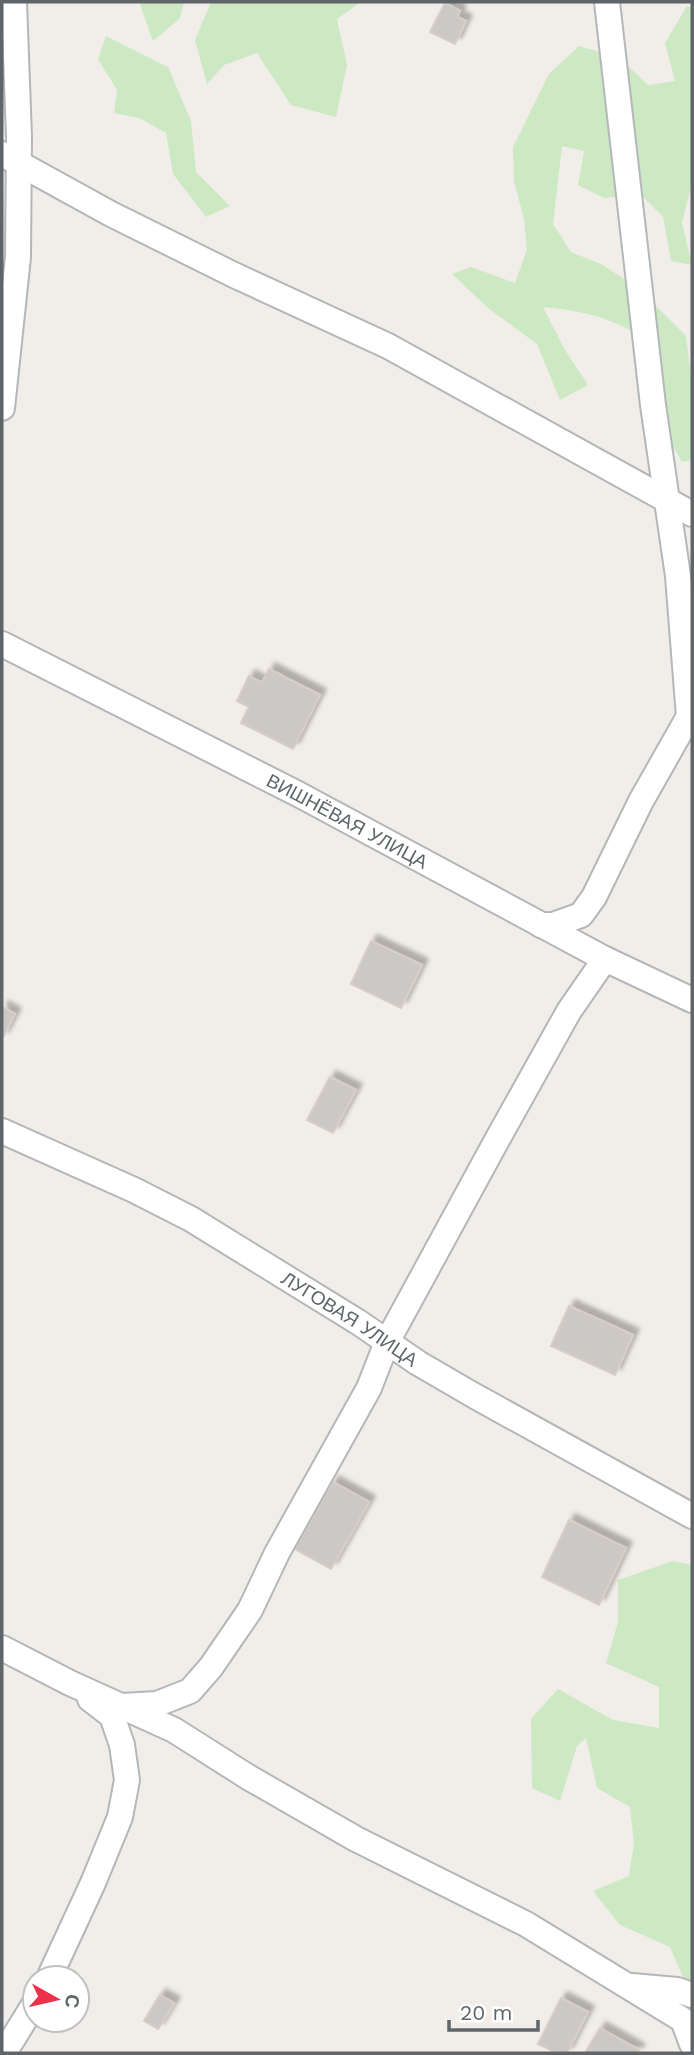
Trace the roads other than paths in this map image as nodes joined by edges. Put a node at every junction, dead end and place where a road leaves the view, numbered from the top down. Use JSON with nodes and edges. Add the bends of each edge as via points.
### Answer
{"nodes":[{"id":1,"x":14,"y":2,"type":"edge"},
{"id":2,"x":607,"y":2,"type":"edge"},
{"id":3,"x":10,"y":158,"type":"edge"},
{"id":4,"x":2,"y":408,"type":"edge"},
{"id":5,"x":666,"y":500,"type":"junction"},
{"id":6,"x":692,"y":514,"type":"edge"},
{"id":7,"x":2,"y":644,"type":"edge"},
{"id":8,"x":691,"y":714,"type":"edge"},
{"id":9,"x":541,"y":925,"type":"junction"},
{"id":10,"x":605,"y":959,"type":"junction"},
{"id":11,"x":692,"y":1000,"type":"edge"},
{"id":12,"x":2,"y":1131,"type":"edge"},
{"id":13,"x":387,"y":1342,"type":"junction"},
{"id":14,"x":668,"y":1503,"type":"junction"},
{"id":15,"x":692,"y":1516,"type":"edge"},
{"id":16,"x":692,"y":1528,"type":"edge"},
{"id":17,"x":2,"y":1648,"type":"edge"},
{"id":18,"x":71,"y":1683,"type":"junction"},
{"id":19,"x":122,"y":1706,"type":"junction"},
{"id":20,"x":55,"y":1964,"type":"edge"},
{"id":21,"x":624,"y":1985,"type":"junction"},
{"id":22,"x":692,"y":1995,"type":"edge"},
{"id":23,"x":21,"y":2026,"type":"edge"},
{"id":24,"x":692,"y":2044,"type":"edge"},
{"id":25,"x":4,"y":2053,"type":"edge"}],
"edges":[{"from":1,"to":3,"type":"street"},
{"from":2,"to":5,"type":"street"},
{"from":3,"to":4,"type":"street","via":[[18,257]]},
{"from":3,"to":5,"type":"street","via":[[160,239],[388,346]]},
{"from":5,"to":6,"type":"street"},
{"from":5,"to":8,"type":"street"},
{"from":7,"to":9,"type":"street","name":"ВИШНЁВАЯ УЛИЦА","via":[[298,794]]},
{"from":8,"to":9,"type":"street","via":[[594,897],[581,915]]},
{"from":9,"to":10,"type":"street","name":"ВИШНЁВАЯ УЛИЦА"},
{"from":10,"to":11,"type":"street","name":"ВИШНЁВАЯ УЛИЦА"},
{"from":10,"to":13,"type":"street","via":[[569,1011]]},
{"from":12,"to":13,"type":"street","name":"ЛУГОВАЯ УЛИЦА","via":[[191,1219]]},
{"from":13,"to":14,"type":"street","name":"ЛУГОВАЯ УЛИЦА","via":[[535,1432]]},
{"from":13,"to":19,"type":"street","via":[[369,1388],[250,1610],[212,1667],[190,1691],[157,1704]]},
{"from":14,"to":15,"type":"street","name":"ЛУГОВАЯ УЛИЦА"},
{"from":14,"to":16,"type":"street"},
{"from":17,"to":18,"type":"street"},
{"from":18,"to":19,"type":"street"},
{"from":18,"to":20,"type":"street","via":[[112,1716],[127,1780],[120,1817]]},
{"from":19,"to":21,"type":"street","via":[[174,1730],[356,1839],[526,1924]]},
{"from":21,"to":22,"type":"street"},
{"from":21,"to":24,"type":"street","via":[[683,2020]]},
{"from":23,"to":25,"type":"street"}]}
